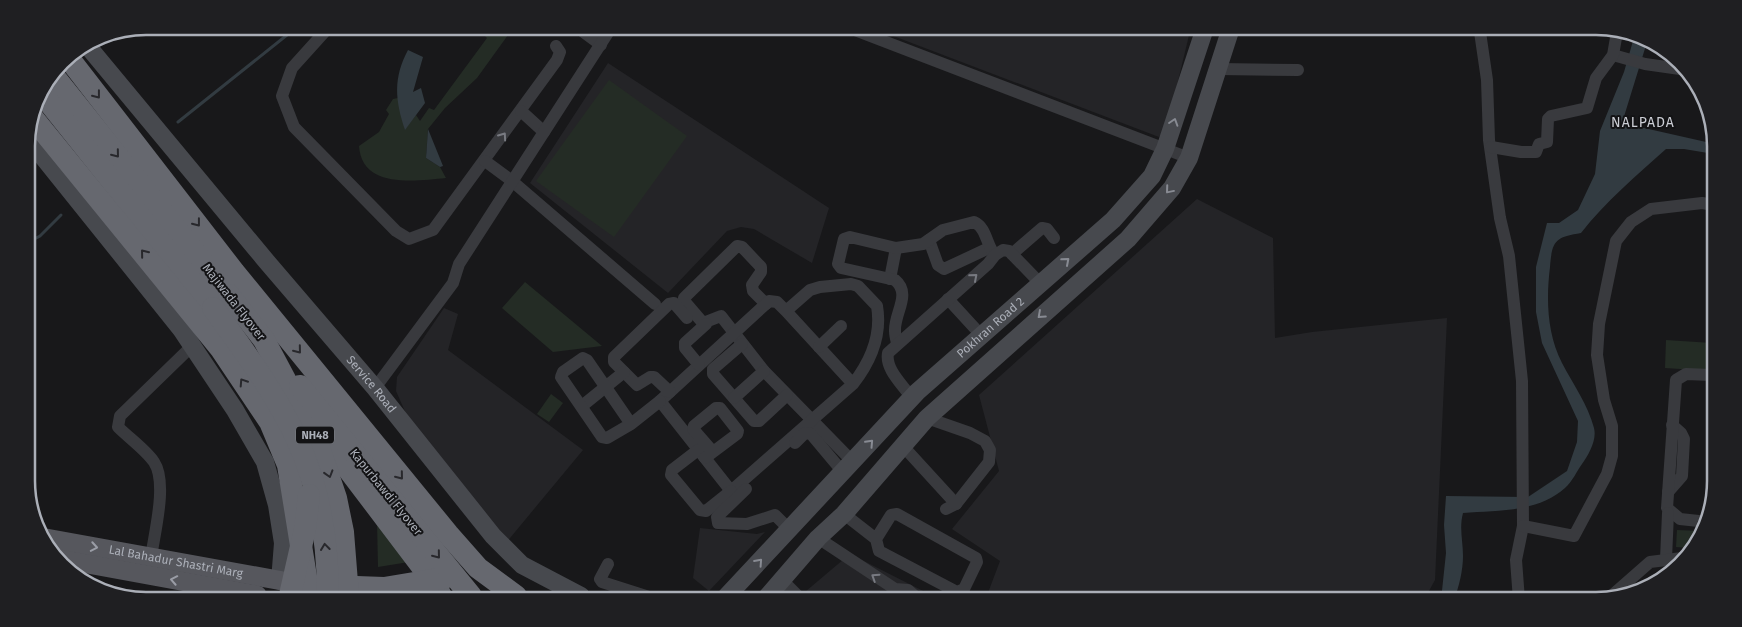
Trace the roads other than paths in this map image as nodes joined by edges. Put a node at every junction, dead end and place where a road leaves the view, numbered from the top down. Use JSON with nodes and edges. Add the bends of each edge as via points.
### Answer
{"nodes":[{"id":1,"x":323,"y":35,"type":"edge"},
{"id":2,"x":587,"y":35,"type":"edge"},
{"id":3,"x":607,"y":35,"type":"edge"},
{"id":4,"x":868,"y":35,"type":"edge"},
{"id":5,"x":1203,"y":35,"type":"edge"},
{"id":6,"x":1229,"y":35,"type":"edge"},
{"id":7,"x":1480,"y":35,"type":"edge"},
{"id":8,"x":1617,"y":37,"type":"edge"},
{"id":9,"x":601,"y":45,"type":"junction"},
{"id":10,"x":98,"y":46,"type":"edge"},
{"id":11,"x":556,"y":46,"type":"dead end"},
{"id":12,"x":91,"y":50,"type":"edge"},
{"id":13,"x":1619,"y":57,"type":"junction"},
{"id":14,"x":73,"y":63,"type":"edge"},
{"id":15,"x":1674,"y":68,"type":"edge"},
{"id":16,"x":1219,"y":69,"type":"junction"},
{"id":17,"x":1298,"y":70,"type":"dead end"},
{"id":18,"x":57,"y":80,"type":"edge"},
{"id":19,"x":46,"y":98,"type":"edge"},
{"id":20,"x":521,"y":111,"type":"junction"},
{"id":21,"x":38,"y":124,"type":"edge"},
{"id":22,"x":544,"y":132,"type":"junction"},
{"id":23,"x":35,"y":147,"type":"edge"},
{"id":24,"x":1491,"y":147,"type":"junction"},
{"id":25,"x":1165,"y":149,"type":"junction"},
{"id":26,"x":177,"y":152,"type":"junction"},
{"id":27,"x":1189,"y":158,"type":"junction"},
{"id":28,"x":485,"y":161,"type":"junction"},
{"id":29,"x":512,"y":181,"type":"junction"},
{"id":30,"x":1707,"y":204,"type":"edge"},
{"id":31,"x":1054,"y":238,"type":"dead end"},
{"id":32,"x":928,"y":240,"type":"junction"},
{"id":33,"x":896,"y":248,"type":"junction"},
{"id":34,"x":992,"y":252,"type":"junction"},
{"id":35,"x":1012,"y":254,"type":"junction"},
{"id":36,"x":890,"y":279,"type":"junction"},
{"id":37,"x":1040,"y":283,"type":"junction"},
{"id":38,"x":948,"y":299,"type":"junction"},
{"id":39,"x":221,"y":301,"type":"junction"},
{"id":40,"x":655,"y":304,"type":"dead end"},
{"id":41,"x":766,"y":304,"type":"junction"},
{"id":42,"x":786,"y":311,"type":"junction"},
{"id":43,"x":841,"y":326,"type":"dead end"},
{"id":44,"x":702,"y":327,"type":"junction"},
{"id":45,"x":981,"y":335,"type":"junction"},
{"id":46,"x":738,"y":339,"type":"junction"},
{"id":47,"x":264,"y":340,"type":"junction"},
{"id":48,"x":897,"y":343,"type":"junction"},
{"id":49,"x":192,"y":346,"type":"junction"},
{"id":50,"x":819,"y":347,"type":"junction"},
{"id":51,"x":699,"y":365,"type":"junction"},
{"id":52,"x":764,"y":371,"type":"junction"},
{"id":53,"x":624,"y":372,"type":"junction"},
{"id":54,"x":1707,"y":375,"type":"edge"},
{"id":55,"x":853,"y":384,"type":"junction"},
{"id":56,"x":607,"y":387,"type":"junction"},
{"id":57,"x":375,"y":388,"type":"junction"},
{"id":58,"x":670,"y":392,"type":"junction"},
{"id":59,"x":914,"y":394,"type":"junction"},
{"id":60,"x":787,"y":395,"type":"junction"},
{"id":61,"x":734,"y":398,"type":"junction"},
{"id":62,"x":660,"y":401,"type":"junction"},
{"id":63,"x":582,"y":406,"type":"junction"},
{"id":64,"x":344,"y":408,"type":"junction"},
{"id":65,"x":811,"y":418,"type":"junction"},
{"id":66,"x":927,"y":418,"type":"junction"},
{"id":67,"x":270,"y":422,"type":"junction"},
{"id":68,"x":631,"y":424,"type":"junction"},
{"id":69,"x":317,"y":428,"type":"junction"},
{"id":70,"x":902,"y":445,"type":"junction"},
{"id":71,"x":705,"y":453,"type":"junction"},
{"id":72,"x":847,"y":466,"type":"junction"},
{"id":73,"x":309,"y":474,"type":"junction"},
{"id":74,"x":732,"y":491,"type":"junction"},
{"id":75,"x":1667,"y":510,"type":"junction"},
{"id":76,"x":844,"y":514,"type":"junction"},
{"id":77,"x":1699,"y":521,"type":"edge"},
{"id":78,"x":1523,"y":526,"type":"junction"},
{"id":79,"x":789,"y":529,"type":"junction"},
{"id":80,"x":818,"y":538,"type":"junction"},
{"id":81,"x":876,"y":538,"type":"junction"},
{"id":82,"x":52,"y":539,"type":"edge"},
{"id":83,"x":151,"y":558,"type":"junction"},
{"id":84,"x":1674,"y":558,"type":"edge"},
{"id":85,"x":70,"y":561,"type":"edge"},
{"id":86,"x":608,"y":564,"type":"dead end"},
{"id":87,"x":478,"y":568,"type":"junction"},
{"id":88,"x":782,"y":580,"type":"junction"},
{"id":89,"x":297,"y":589,"type":"edge"},
{"id":90,"x":437,"y":589,"type":"edge"},
{"id":91,"x":509,"y":590,"type":"edge"},
{"id":92,"x":1619,"y":590,"type":"edge"},
{"id":93,"x":223,"y":592,"type":"edge"},
{"id":94,"x":328,"y":592,"type":"edge"},
{"id":95,"x":348,"y":592,"type":"edge"},
{"id":96,"x":384,"y":592,"type":"edge"},
{"id":97,"x":468,"y":592,"type":"edge"},
{"id":98,"x":573,"y":592,"type":"edge"},
{"id":99,"x":633,"y":592,"type":"edge"},
{"id":100,"x":731,"y":592,"type":"edge"},
{"id":101,"x":771,"y":592,"type":"edge"},
{"id":102,"x":794,"y":592,"type":"edge"},
{"id":103,"x":910,"y":592,"type":"edge"},
{"id":104,"x":1518,"y":592,"type":"edge"}],
"edges":[{"from":1,"to":28,"type":"street","via":[[292,68],[282,96],[294,127],[396,231],[409,239],[433,230]]},
{"from":2,"to":9,"type":"street"},
{"from":3,"to":9,"type":"street"},
{"from":4,"to":25,"type":"street"},
{"from":25,"to":5,"type":"main road","name":"Pokhran Road 2","one_way":true},
{"from":6,"to":16,"type":"main road","name":"Pokhran Road 2"},
{"from":7,"to":24,"type":"street"},
{"from":8,"to":13,"type":"street"},
{"from":9,"to":22,"type":"street"},
{"from":10,"to":26,"type":"main road","name":"Service Road","via":[[175,139]]},
{"from":11,"to":20,"type":"street","via":[[560,52],[557,60]]},
{"from":12,"to":26,"type":"main road","name":"Service Road"},
{"from":13,"to":15,"type":"street"},
{"from":13,"to":24,"type":"street","via":[[1596,78],[1587,108],[1548,119],[1549,138],[1539,144],[1536,152]]},
{"from":14,"to":64,"type":"highway","one_way":true},
{"from":16,"to":17,"type":"street"},
{"from":16,"to":27,"type":"main road","name":"Pokhran Road 2"},
{"from":18,"to":39,"type":"highway","name":"Majiwada Flyover","number":"NH48","one_way":true},
{"from":19,"to":39,"type":"highway","name":"Majiwada Flyover","number":"NH48"},
{"from":20,"to":22,"type":"street"},
{"from":28,"to":20,"type":"street","one_way":true},
{"from":67,"to":21,"type":"highway","one_way":true,"via":[[221,349]]},
{"from":22,"to":29,"type":"street"},
{"from":23,"to":49,"type":"main road"},
{"from":24,"to":78,"type":"street","via":[[1500,218],[1509,256],[1522,381]]},
{"from":25,"to":27,"type":"street"},
{"from":37,"to":25,"type":"main road","name":"Pokhran Road 2","one_way":true,"via":[[1113,220],[1152,176]]},
{"from":26,"to":57,"type":"main road","name":"Service Road","via":[[266,262]]},
{"from":27,"to":66,"type":"main road","name":"Pokhran Road 2","one_way":true,"via":[[1172,188],[1128,239]]},
{"from":28,"to":29,"type":"street"},
{"from":29,"to":40,"type":"street"},
{"from":29,"to":57,"type":"street","via":[[459,264],[453,283]]},
{"from":30,"to":78,"type":"street","via":[[1651,208],[1631,222],[1619,236],[1604,298],[1597,355],[1612,426],[1612,456],[1607,474],[1574,536]]},
{"from":31,"to":35,"type":"street","via":[[1042,228]]},
{"from":32,"to":33,"type":"street","via":[[923,244]]},
{"from":32,"to":34,"type":"street","via":[[938,265],[944,269]]},
{"from":32,"to":34,"type":"street","via":[[943,230],[974,222],[983,230]]},
{"from":33,"to":36,"type":"street"},
{"from":33,"to":36,"type":"street","via":[[850,237],[844,239],[838,264],[840,268]]},
{"from":34,"to":35,"type":"street","via":[[1003,250]]},
{"from":38,"to":34,"type":"street","one_way":true,"via":[[988,264]]},
{"from":35,"to":37,"type":"street"},
{"from":36,"to":48,"type":"street","via":[[901,285],[903,293],[894,330]]},
{"from":37,"to":45,"type":"main road","name":"Pokhran Road 2"},
{"from":38,"to":45,"type":"street"},
{"from":38,"to":48,"type":"street"},
{"from":39,"to":47,"type":"highway","name":"Majiwada Flyover","number":"NH48","bridge":true},
{"from":39,"to":73,"type":"highway","name":"Majiwada Flyover","number":"NH48","bridge":true,"via":[[300,447]]},
{"from":41,"to":42,"type":"street","via":[[769,300],[777,302]]},
{"from":41,"to":44,"type":"street","via":[[753,291],[752,285],[761,267],[742,247],[737,246],[684,298],[703,323]]},
{"from":41,"to":46,"type":"street"},
{"from":42,"to":50,"type":"street"},
{"from":42,"to":55,"type":"street","via":[[810,290],[851,284],[858,286],[877,306],[875,349]]},
{"from":43,"to":50,"type":"street"},
{"from":44,"to":46,"type":"street","via":[[721,316]]},
{"from":44,"to":51,"type":"street","via":[[685,342],[685,348]]},
{"from":44,"to":53,"type":"street","via":[[674,303],[669,304],[614,357],[614,362]]},
{"from":45,"to":59,"type":"main road","name":"Pokhran Road 2"},
{"from":46,"to":51,"type":"street"},
{"from":46,"to":52,"type":"street"},
{"from":46,"to":61,"type":"street","via":[[713,369],[713,374]]},
{"from":47,"to":95,"type":"highway","name":"Majiwada Flyover","number":"NH48","one_way":true,"bridge":true,"via":[[315,436],[326,465],[343,532]]},
{"from":47,"to":97,"type":"highway","name":"Kapurbawdi Flyover","one_way":true,"bridge":true},
{"from":48,"to":59,"type":"street","via":[[888,352],[887,359],[892,374]]},
{"from":49,"to":83,"type":"street","via":[[120,416],[118,428],[154,462],[158,471],[159,503]]},
{"from":49,"to":89,"type":"main road","via":[[236,410],[266,465]]},
{"from":50,"to":55,"type":"street"},
{"from":51,"to":58,"type":"street"},
{"from":52,"to":60,"type":"street"},
{"from":52,"to":61,"type":"street"},
{"from":53,"to":56,"type":"street"},
{"from":53,"to":58,"type":"street","via":[[637,385],[654,377]]},
{"from":54,"to":75,"type":"street","via":[[1686,374],[1676,380]]},
{"from":55,"to":65,"type":"street"},
{"from":56,"to":63,"type":"street"},
{"from":56,"to":63,"type":"street","via":[[583,358],[563,372],[561,376]]},
{"from":56,"to":68,"type":"street"},
{"from":57,"to":98,"type":"main road","name":"Service Road","via":[[493,536],[522,565]]},
{"from":58,"to":62,"type":"street"},
{"from":72,"to":59,"type":"main road","name":"Pokhran Road 2","one_way":true},
{"from":60,"to":61,"type":"street","via":[[759,421],[754,421]]},
{"from":60,"to":65,"type":"street"},
{"from":62,"to":68,"type":"street"},
{"from":62,"to":71,"type":"street"},
{"from":63,"to":68,"type":"street","via":[[602,437],[607,438]]},
{"from":64,"to":69,"type":"highway"},
{"from":64,"to":87,"type":"highway","one_way":true},
{"from":65,"to":72,"type":"street"},
{"from":65,"to":74,"type":"street"},
{"from":66,"to":70,"type":"main road","name":"Pokhran Road 2"},
{"from":66,"to":70,"type":"street","via":[[970,433],[985,441],[990,450],[989,462],[951,506]]},
{"from":67,"to":69,"type":"highway","via":[[284,430],[299,433]]},
{"from":67,"to":89,"type":"highway","via":[[288,465]]},
{"from":69,"to":90,"type":"highway"},
{"from":70,"to":76,"type":"main road","name":"Pokhran Road 2"},
{"from":71,"to":74,"type":"street"},
{"from":71,"to":74,"type":"street","via":[[672,470],[672,475],[700,510],[706,511]]},
{"from":72,"to":79,"type":"main road","name":"Pokhran Road 2"},
{"from":72,"to":79,"type":"street","via":[[811,434],[805,434],[718,517],[718,522],[747,524],[774,513]]},
{"from":73,"to":89,"type":"highway","bridge":true},
{"from":94,"to":73,"type":"highway","name":"Majiwada Flyover","number":"NH48","one_way":true,"bridge":true,"via":[[323,528]]},
{"from":75,"to":77,"type":"street","via":[[1680,520]]},
{"from":75,"to":84,"type":"street"},
{"from":76,"to":80,"type":"main road","name":"Pokhran Road 2"},
{"from":76,"to":81,"type":"street"},
{"from":78,"to":104,"type":"street","via":[[1516,560]]},
{"from":100,"to":79,"type":"main road","name":"Pokhran Road 2","one_way":true},
{"from":80,"to":88,"type":"main road","name":"Pokhran Road 2"},
{"from":103,"to":80,"type":"street","one_way":true,"via":[[895,589]]},
{"from":81,"to":81,"type":"street","via":[[891,515],[897,514],[976,558],[977,562],[964,589],[957,592],[879,550]]},
{"from":82,"to":83,"type":"main road","name":"Lal Bahadur Shastri Marg","one_way":true},
{"from":83,"to":89,"type":"main road","name":"Lal Bahadur Shastri Marg"},
{"from":84,"to":92,"type":"street","via":[[1650,562]]},
{"from":93,"to":85,"type":"main road","name":"Lal Bahadur Shastri Marg","one_way":true},
{"from":86,"to":99,"type":"street","via":[[600,579],[602,582]]},
{"from":87,"to":90,"type":"highway"},
{"from":87,"to":91,"type":"highway"},
{"from":88,"to":101,"type":"main road","name":"Pokhran Road 2"},
{"from":88,"to":102,"type":"street"},
{"from":89,"to":96,"type":"highway"},
{"from":90,"to":96,"type":"highway"}]}
